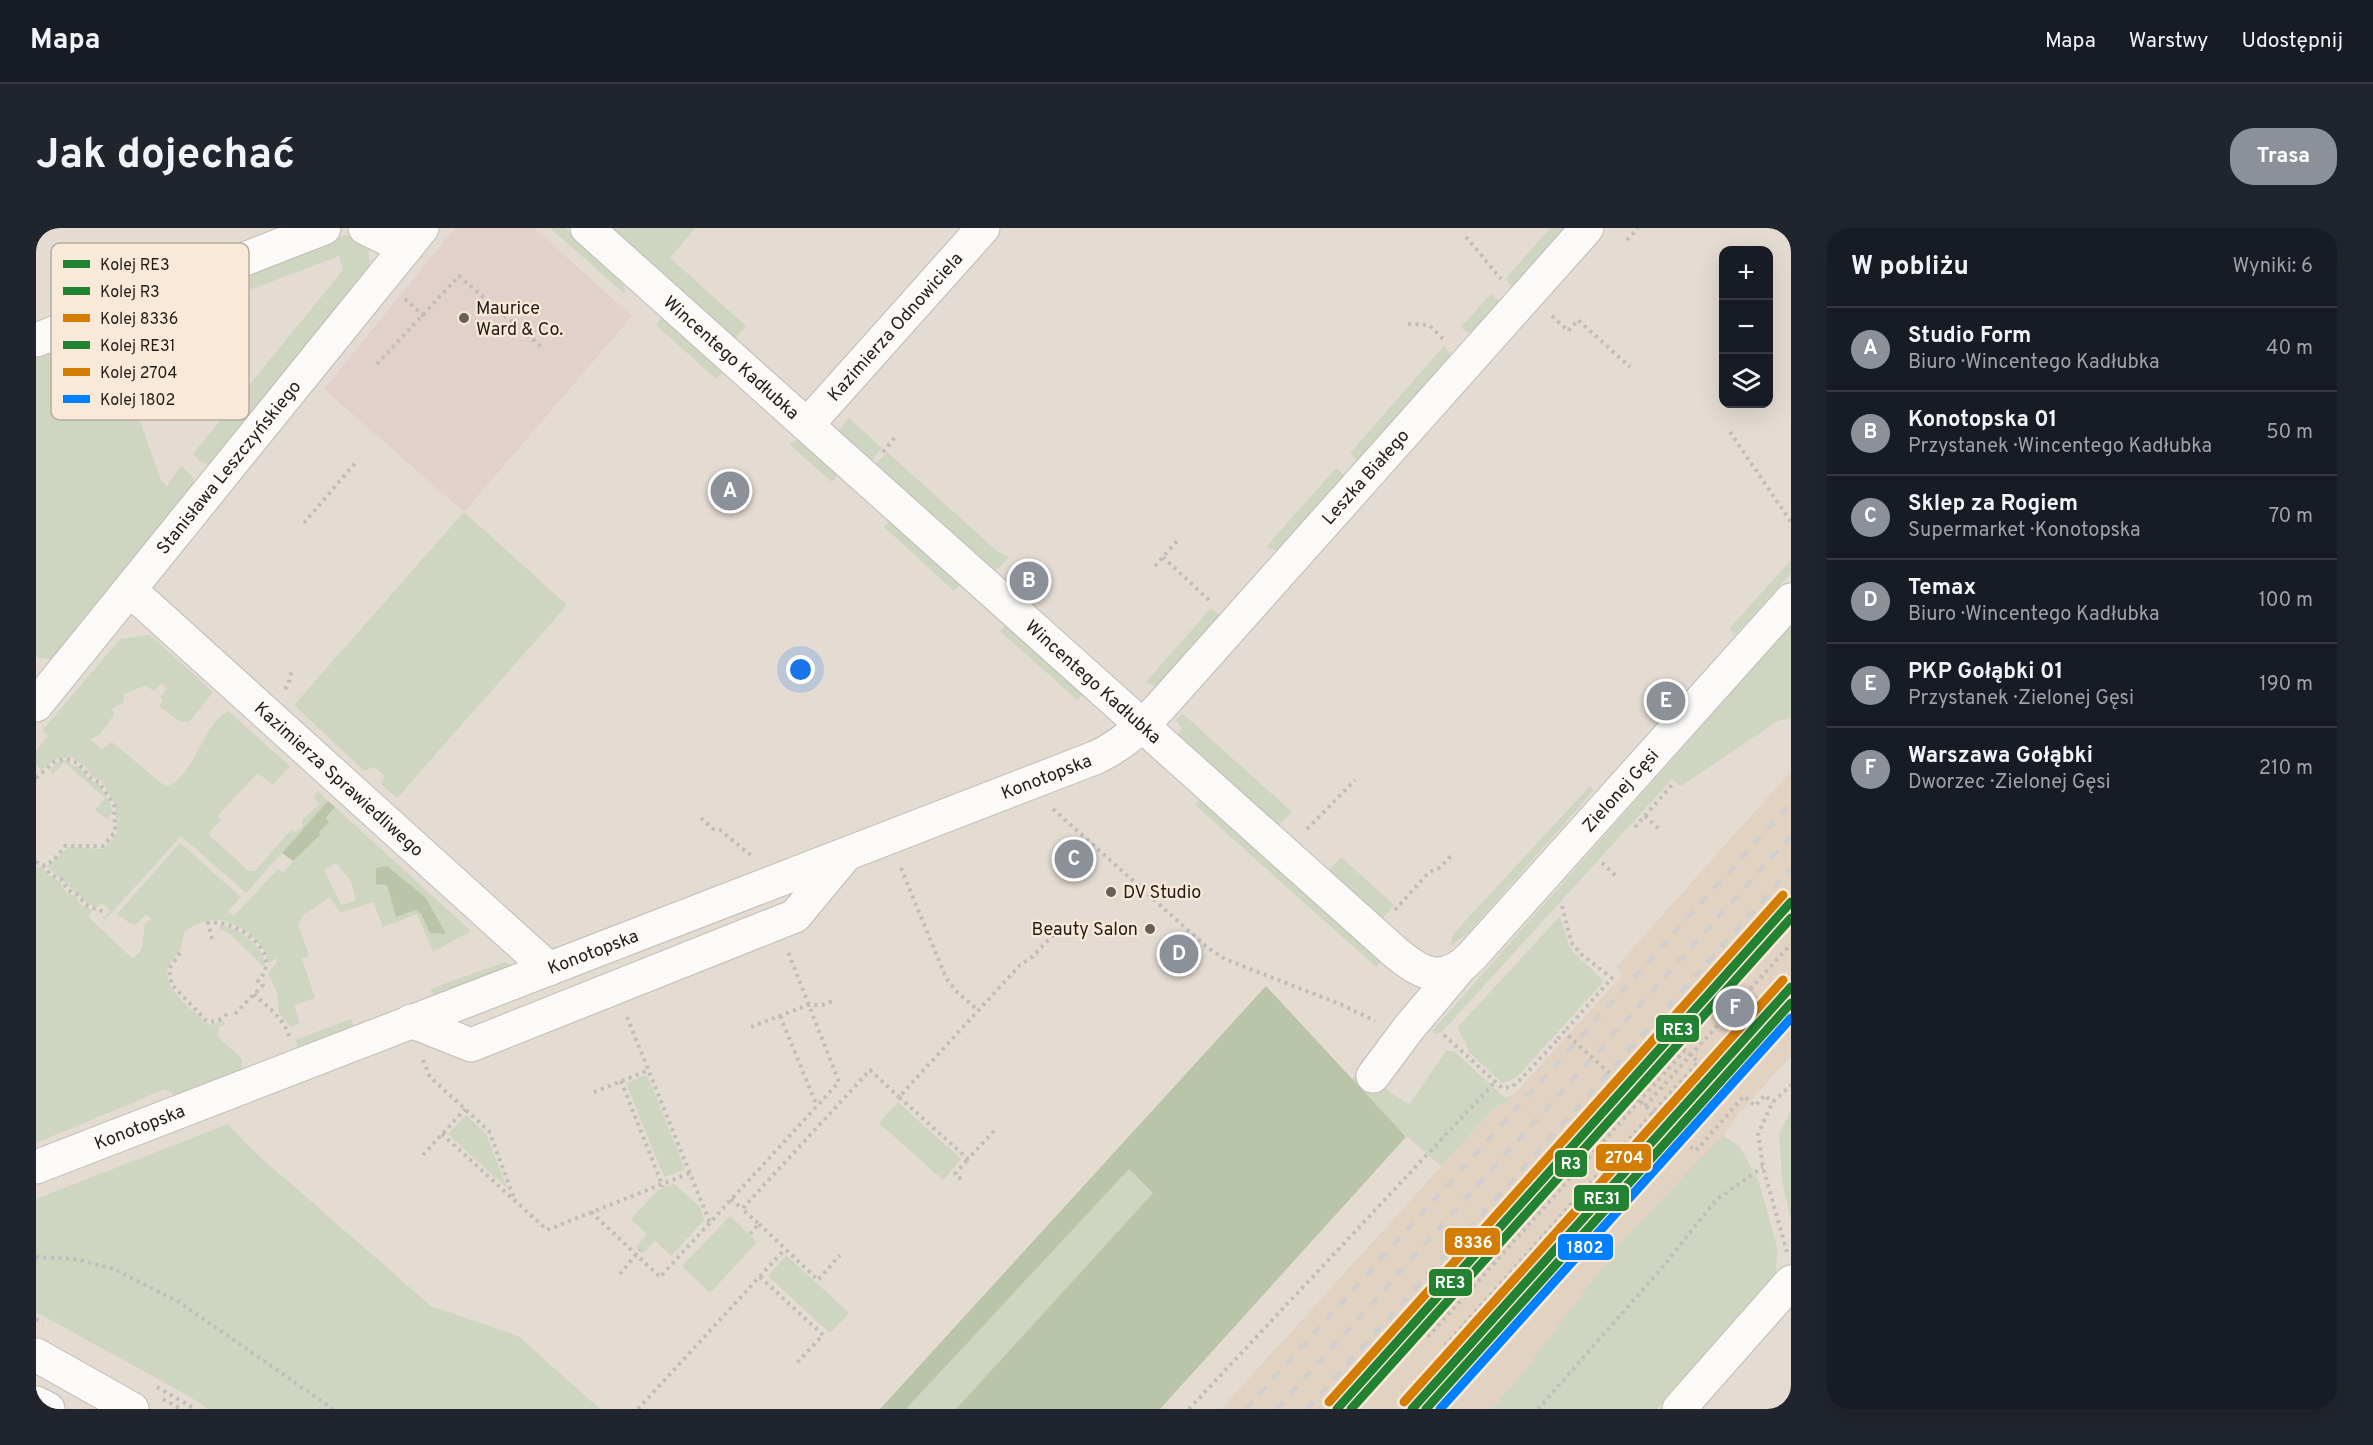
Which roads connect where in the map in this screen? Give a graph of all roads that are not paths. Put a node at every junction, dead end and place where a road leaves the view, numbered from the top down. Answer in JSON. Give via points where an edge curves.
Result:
{"nodes":[{"id":1,"x":324,"y":228,"type":"edge"},
{"id":2,"x":365,"y":228,"type":"edge"},
{"id":3,"x":587,"y":228,"type":"edge"},
{"id":4,"x":983,"y":228,"type":"edge"},
{"id":5,"x":1587,"y":228,"type":"edge"},
{"id":6,"x":414,"y":238,"type":"edge"},
{"id":7,"x":249,"y":257,"type":"edge"},
{"id":8,"x":51,"y":334,"type":"edge"},
{"id":9,"x":36,"y":340,"type":"edge"},
{"id":10,"x":807,"y":425,"type":"junction"},
{"id":11,"x":130,"y":590,"type":"junction"},
{"id":12,"x":1791,"y":600,"type":"edge"},
{"id":13,"x":36,"y":705,"type":"edge"},
{"id":14,"x":1143,"y":726,"type":"junction"},
{"id":15,"x":847,"y":854,"type":"junction"},
{"id":16,"x":557,"y":966,"type":"junction"},
{"id":17,"x":1453,"y":970,"type":"junction"},
{"id":18,"x":592,"y":997,"type":"junction"},
{"id":19,"x":415,"y":1036,"type":"junction"},
{"id":20,"x":1373,"y":1076,"type":"dead end"},
{"id":21,"x":36,"y":1167,"type":"edge"},
{"id":22,"x":1790,"y":1269,"type":"edge"},
{"id":23,"x":36,"y":1355,"type":"edge"},
{"id":24,"x":36,"y":1403,"type":"edge"},
{"id":25,"x":48,"y":1409,"type":"edge"},
{"id":26,"x":132,"y":1409,"type":"edge"},
{"id":27,"x":1679,"y":1409,"type":"edge"}],
"edges":[{"from":1,"to":7,"type":"street"},
{"from":2,"to":6,"type":"street"},
{"from":3,"to":10,"type":"street","name":"Wincentego Kadłubka"},
{"from":4,"to":10,"type":"street","name":"Kazimierza Odnowiciela"},
{"from":5,"to":14,"type":"street","name":"Leszka Białego"},
{"from":6,"to":11,"type":"street","name":"Stanisława Leszczyńskiego"},
{"from":8,"to":9,"type":"street"},
{"from":10,"to":14,"type":"street","name":"Wincentego Kadłubka"},
{"from":11,"to":13,"type":"street","name":"Stanisława Leszczyńskiego"},
{"from":11,"to":16,"type":"street","name":"Kazimierza Sprawiedliwego"},
{"from":12,"to":17,"type":"street","name":"Zielonej Gęsi"},
{"from":14,"to":15,"type":"street","name":"Konotopska","via":[[1121,745],[1097,757]]},
{"from":14,"to":17,"type":"street","name":"Wincentego Kadłubka","via":[[1401,957],[1431,974]]},
{"from":15,"to":16,"type":"street","name":"Konotopska"},
{"from":15,"to":18,"type":"street","via":[[795,916],[680,973]]},
{"from":16,"to":18,"type":"street"},
{"from":16,"to":19,"type":"street","name":"Konotopska"},
{"from":17,"to":20,"type":"street","name":"Zielonej Gęsi"},
{"from":18,"to":19,"type":"street","via":[[522,1036],[471,1045]]},
{"from":19,"to":21,"type":"street","name":"Konotopska"},
{"from":22,"to":27,"type":"street"},
{"from":23,"to":26,"type":"street"},
{"from":24,"to":25,"type":"street"}]}
